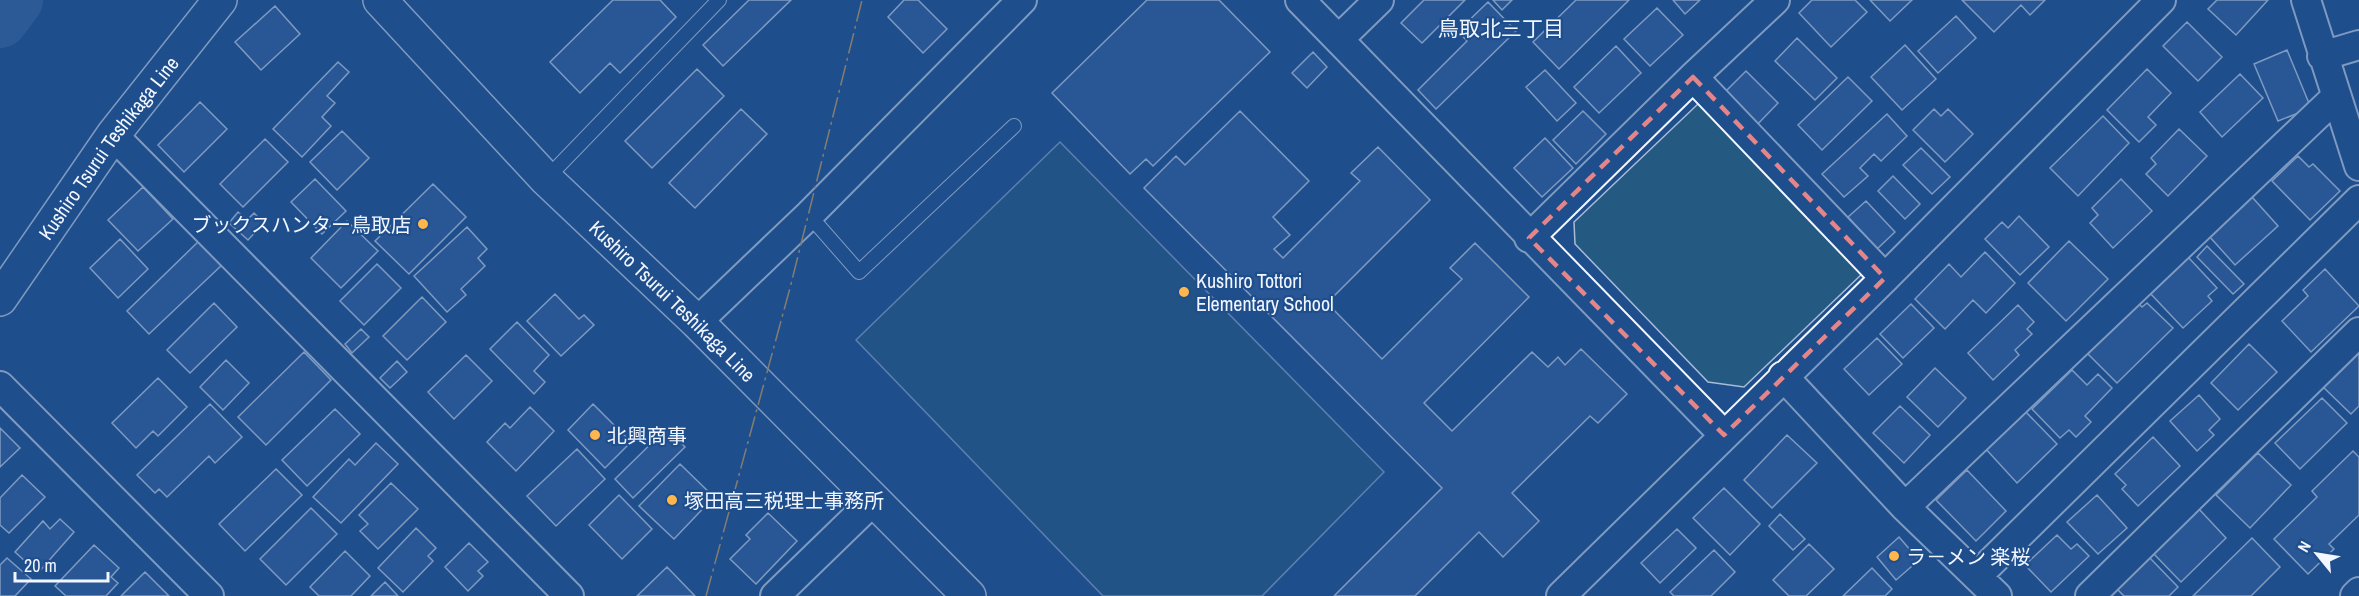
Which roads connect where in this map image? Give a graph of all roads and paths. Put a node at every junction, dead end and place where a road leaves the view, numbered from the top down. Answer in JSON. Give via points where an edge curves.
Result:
{"nodes":[{"id":1,"x":220,"y":0,"type":"edge"},
{"id":2,"x":380,"y":0,"type":"edge"},
{"id":3,"x":719,"y":0,"type":"edge"},
{"id":4,"x":1022,"y":0,"type":"edge"},
{"id":5,"x":1300,"y":0,"type":"edge"},
{"id":6,"x":1379,"y":0,"type":"edge"},
{"id":7,"x":1775,"y":0,"type":"edge"},
{"id":8,"x":2161,"y":0,"type":"edge"},
{"id":9,"x":2306,"y":0,"type":"edge"},
{"id":10,"x":1339,"y":39,"type":"junction"},
{"id":11,"x":2359,"y":45,"type":"edge"},
{"id":12,"x":2322,"y":56,"type":"junction"},
{"id":13,"x":1693,"y":77,"type":"junction"},
{"id":14,"x":2336,"y":97,"type":"junction"},
{"id":15,"x":1014,"y":126,"type":"dead end"},
{"id":16,"x":113,"y":135,"type":"junction"},
{"id":17,"x":2359,"y":166,"type":"edge"},
{"id":18,"x":546,"y":179,"type":"junction"},
{"id":19,"x":2359,"y":200,"type":"edge"},
{"id":20,"x":809,"y":215,"type":"junction"},
{"id":21,"x":1529,"y":238,"type":"junction"},
{"id":22,"x":1885,"y":278,"type":"junction"},
{"id":23,"x":0,"y":299,"type":"edge"},
{"id":24,"x":697,"y":322,"type":"junction"},
{"id":25,"x":2359,"y":332,"type":"edge"},
{"id":26,"x":1783,"y":376,"type":"junction"},
{"id":27,"x":0,"y":386,"type":"edge"},
{"id":28,"x":1724,"y":435,"type":"junction"},
{"id":29,"x":875,"y":499,"type":"junction"},
{"id":30,"x":1905,"y":507,"type":"junction"},
{"id":31,"x":1987,"y":586,"type":"edge"},
{"id":32,"x":2359,"y":592,"type":"edge"},
{"id":33,"x":209,"y":596,"type":"edge"},
{"id":34,"x":569,"y":596,"type":"edge"},
{"id":35,"x":774,"y":596,"type":"edge"},
{"id":36,"x":969,"y":596,"type":"edge"},
{"id":37,"x":1560,"y":596,"type":"edge"},
{"id":38,"x":2090,"y":596,"type":"edge"},
{"id":39,"x":2355,"y":596,"type":"edge"}],
"edges":[{"from":1,"to":16,"type":"main road","name":"Kushiro Tsurui Teshikaga Line"},
{"from":2,"to":18,"type":"main road","name":"Kushiro Tsurui Teshikaga Line"},
{"from":3,"to":18,"type":"lane"},
{"from":4,"to":20,"type":"street"},
{"from":5,"to":10,"type":"street"},
{"from":6,"to":10,"type":"street"},
{"from":7,"to":13,"type":"street"},
{"from":8,"to":22,"type":"street"},
{"from":9,"to":12,"type":"street"},
{"from":10,"to":21,"type":"street"},
{"from":11,"to":12,"type":"street"},
{"from":12,"to":14,"type":"street"},
{"from":13,"to":21,"type":"street"},
{"from":13,"to":22,"type":"street"},
{"from":14,"to":17,"type":"street"},
{"from":14,"to":30,"type":"street"},
{"from":15,"to":20,"type":"lane","via":[[860,272]]},
{"from":16,"to":23,"type":"main road","name":"Kushiro Tsurui Teshikaga Line"},
{"from":16,"to":34,"type":"street"},
{"from":18,"to":24,"type":"main road","name":"Kushiro Tsurui Teshikaga Line"},
{"from":19,"to":31,"type":"street"},
{"from":20,"to":24,"type":"street"},
{"from":21,"to":28,"type":"street"},
{"from":22,"to":26,"type":"street"},
{"from":24,"to":29,"type":"main road","name":"Kushiro Tsurui Teshikaga Line"},
{"from":25,"to":38,"type":"street"},
{"from":26,"to":28,"type":"street"},
{"from":26,"to":30,"type":"street"},
{"from":27,"to":33,"type":"street"},
{"from":28,"to":37,"type":"street"},
{"from":29,"to":35,"type":"street"},
{"from":29,"to":36,"type":"main road","name":"Kushiro Tsurui Teshikaga Line"},
{"from":30,"to":31,"type":"street"},
{"from":32,"to":39,"type":"street"}]}
